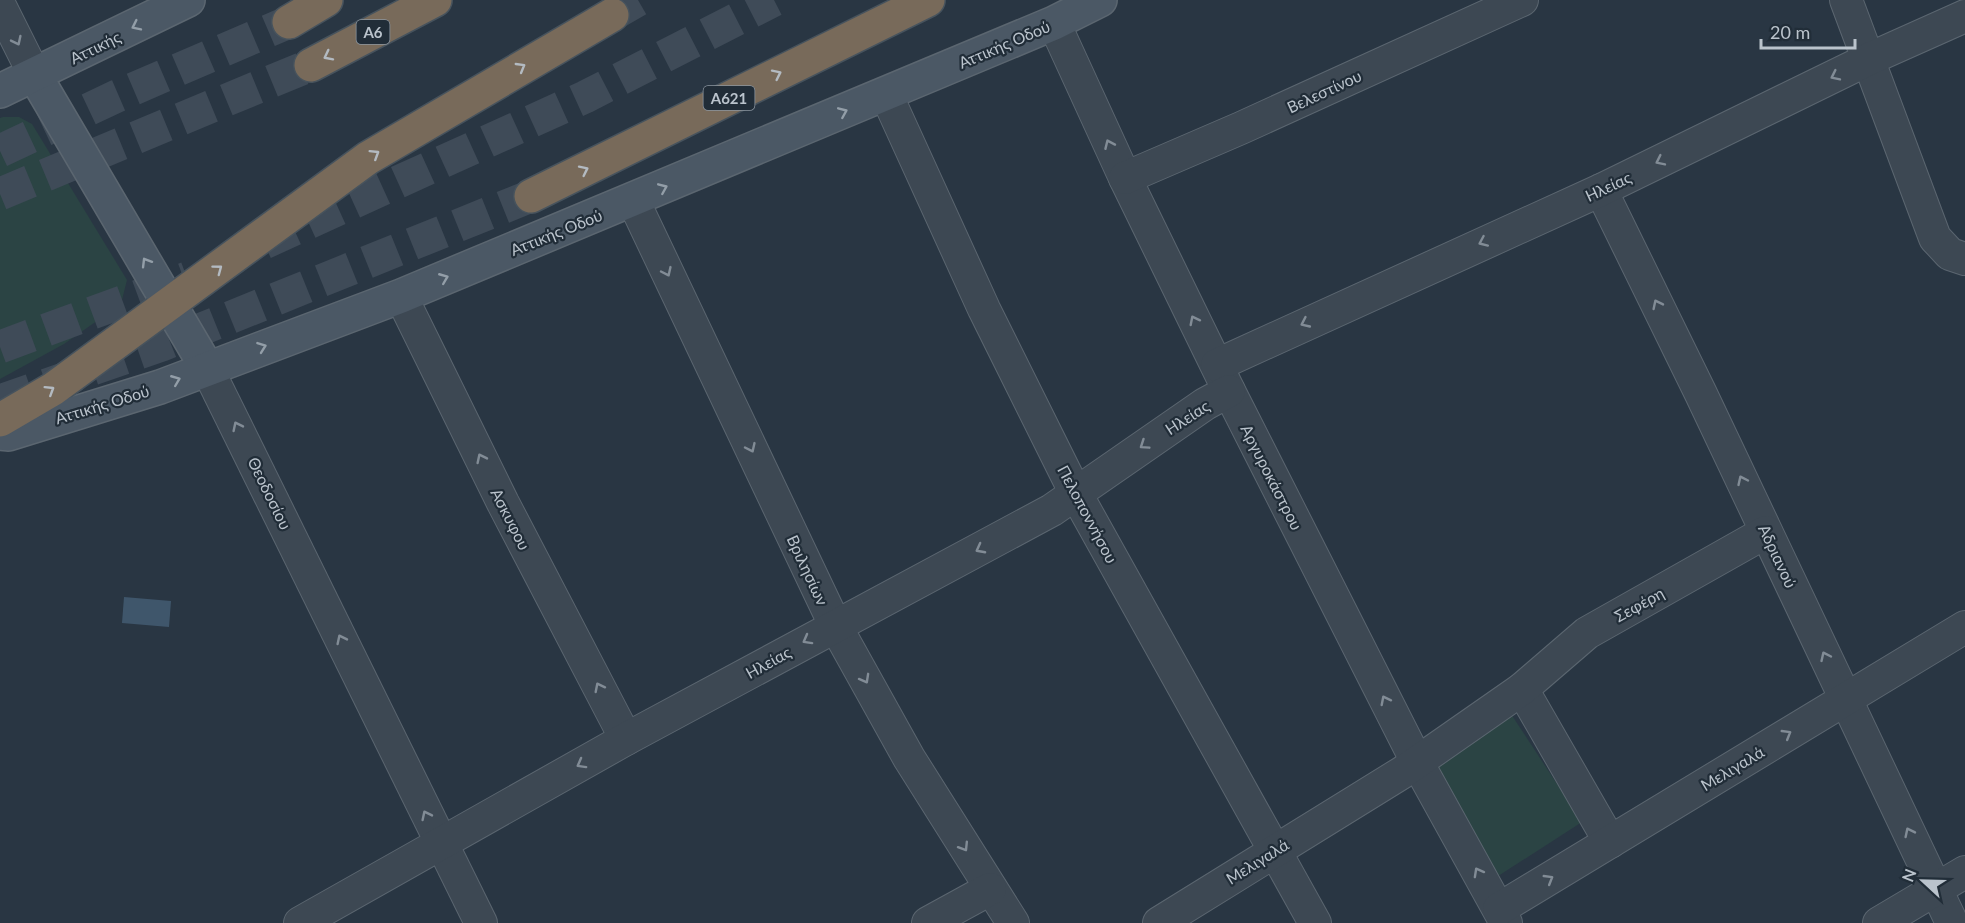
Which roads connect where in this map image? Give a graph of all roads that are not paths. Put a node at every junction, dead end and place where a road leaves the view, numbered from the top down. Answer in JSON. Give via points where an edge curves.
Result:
{"nodes":[{"id":1,"x":188,"y":0,"type":"edge"},
{"id":2,"x":326,"y":0,"type":"edge"},
{"id":3,"x":435,"y":0,"type":"edge"},
{"id":4,"x":928,"y":0,"type":"edge"},
{"id":5,"x":1100,"y":0,"type":"edge"},
{"id":6,"x":1522,"y":0,"type":"edge"},
{"id":7,"x":1846,"y":0,"type":"edge"},
{"id":8,"x":0,"y":6,"type":"edge"},
{"id":9,"x":612,"y":15,"type":"tunnel mouth"},
{"id":10,"x":1965,"y":16,"type":"edge"},
{"id":11,"x":289,"y":22,"type":"tunnel mouth"},
{"id":12,"x":1054,"y":23,"type":"junction"},
{"id":13,"x":1869,"y":59,"type":"junction"},
{"id":14,"x":311,"y":65,"type":"tunnel mouth"},
{"id":15,"x":35,"y":76,"type":"junction"},
{"id":16,"x":0,"y":92,"type":"edge"},
{"id":17,"x":885,"y":94,"type":"junction"},
{"id":18,"x":1125,"y":178,"type":"junction"},
{"id":19,"x":1601,"y":190,"type":"junction"},
{"id":20,"x":531,"y":196,"type":"tunnel mouth"},
{"id":21,"x":633,"y":200,"type":"junction"},
{"id":22,"x":1957,"y":256,"type":"edge"},
{"id":23,"x":401,"y":296,"type":"junction"},
{"id":24,"x":171,"y":304,"type":"junction"},
{"id":25,"x":207,"y":368,"type":"junction"},
{"id":26,"x":1223,"y":378,"type":"junction"},
{"id":27,"x":0,"y":420,"type":"edge"},
{"id":28,"x":0,"y":433,"type":"edge"},
{"id":29,"x":1075,"y":492,"type":"junction"},
{"id":30,"x":1766,"y":532,"type":"junction"},
{"id":31,"x":835,"y":625,"type":"junction"},
{"id":32,"x":1965,"y":627,"type":"edge"},
{"id":33,"x":1522,"y":689,"type":"junction"},
{"id":34,"x":1845,"y":699,"type":"junction"},
{"id":35,"x":626,"y":739,"type":"junction"},
{"id":36,"x":1417,"y":762,"type":"junction"},
{"id":37,"x":1610,"y":842,"type":"junction"},
{"id":38,"x":441,"y":844,"type":"junction"},
{"id":39,"x":1272,"y":851,"type":"junction"},
{"id":40,"x":1965,"y":872,"type":"edge"},
{"id":41,"x":990,"y":889,"type":"junction"},
{"id":42,"x":1936,"y":889,"type":"junction"},
{"id":43,"x":1502,"y":916,"type":"edge"},
{"id":44,"x":300,"y":923,"type":"edge"},
{"id":45,"x":482,"y":923,"type":"edge"},
{"id":46,"x":928,"y":923,"type":"edge"},
{"id":47,"x":1013,"y":923,"type":"edge"},
{"id":48,"x":1160,"y":923,"type":"edge"},
{"id":49,"x":1315,"y":923,"type":"edge"},
{"id":50,"x":1879,"y":923,"type":"edge"},
{"id":51,"x":1952,"y":923,"type":"edge"}],
"edges":[{"from":1,"to":15,"type":"street","name":"Αττικής","one_way":true},
{"from":2,"to":11,"type":"highway"},
{"from":3,"to":14,"type":"highway","number":"Α6","one_way":true},
{"from":20,"to":4,"type":"highway","number":"Α621","one_way":true},
{"from":5,"to":12,"type":"street","name":"Αττικής Οδού"},
{"from":6,"to":18,"type":"street","name":"Βελεστίνου"},
{"from":7,"to":13,"type":"street"},
{"from":8,"to":15,"type":"street","one_way":true},
{"from":24,"to":9,"type":"highway","one_way":true,"via":[[368,158]]},
{"from":10,"to":13,"type":"street","name":"Ηλείας"},
{"from":12,"to":17,"type":"street","name":"Αττικής Οδού"},
{"from":18,"to":12,"type":"street","name":"Αργυροκάστρου","one_way":true},
{"from":13,"to":19,"type":"street","name":"Ηλείας","one_way":true},
{"from":13,"to":22,"type":"street","via":[[1935,238]]},
{"from":15,"to":16,"type":"street","name":"Αττικής"},
{"from":24,"to":15,"type":"street","name":"Θεοδοσίου","one_way":true},
{"from":21,"to":17,"type":"street","name":"Αττικής Οδού","one_way":true},
{"from":17,"to":29,"type":"street","name":"Πελοποννήσου","via":[[984,309]]},
{"from":26,"to":18,"type":"street","name":"Αργυροκάστρου","one_way":true},
{"from":19,"to":26,"type":"street","name":"Ηλείας","one_way":true},
{"from":30,"to":19,"type":"street","name":"Αδριανού","one_way":true},
{"from":23,"to":21,"type":"street","name":"Αττικής Οδού","one_way":true},
{"from":21,"to":31,"type":"street","name":"Βριλησίων","one_way":true},
{"from":25,"to":23,"type":"street","name":"Αττικής Οδού","one_way":true},
{"from":35,"to":23,"type":"street","name":"Ασκυφου","one_way":true},
{"from":24,"to":25,"type":"street","name":"Θεοδοσίου"},
{"from":27,"to":24,"type":"highway","one_way":true,"via":[[53,389]]},
{"from":28,"to":25,"type":"street","name":"Αττικής Οδού","one_way":true,"via":[[8,434],[160,387]]},
{"from":38,"to":25,"type":"street","name":"Θεοδοσίου","one_way":true},
{"from":26,"to":29,"type":"street","name":"Ηλείας","one_way":true,"via":[[1205,404]]},
{"from":36,"to":26,"type":"street","name":"Αργυροκάστρου","one_way":true},
{"from":29,"to":31,"type":"street","name":"Ηλείας","one_way":true,"via":[[1052,510]]},
{"from":29,"to":39,"type":"street","name":"Πελοποννήσου"},
{"from":30,"to":33,"type":"street","name":"Σεφέρη","via":[[1587,633]]},
{"from":34,"to":30,"type":"street","name":"Αδριανού","one_way":true},
{"from":31,"to":35,"type":"street","name":"Ηλείας","one_way":true},
{"from":31,"to":41,"type":"street","name":"Βριλησίων","one_way":true,"via":[[909,758]]},
{"from":32,"to":34,"type":"street","name":"Μελιγαλά"},
{"from":33,"to":36,"type":"street","name":"Σεφέρη"},
{"from":33,"to":37,"type":"street"},
{"from":37,"to":34,"type":"street","name":"Μελιγαλά","one_way":true},
{"from":42,"to":34,"type":"street","name":"Αδριανού","one_way":true},
{"from":35,"to":38,"type":"street","name":"Ηλείας","one_way":true},
{"from":36,"to":39,"type":"street","name":"Μελιγαλά"},
{"from":43,"to":36,"type":"street","name":"Αργυροκάστρου","one_way":true},
{"from":43,"to":37,"type":"street","name":"Μελιγαλά","one_way":true},
{"from":38,"to":44,"type":"street","name":"Ηλείας"},
{"from":38,"to":45,"type":"street","name":"Θεοδοσίου"},
{"from":39,"to":48,"type":"street","name":"Μελιγαλά"},
{"from":39,"to":49,"type":"street","name":"Πελοποννήσου"},
{"from":40,"to":42,"type":"street"},
{"from":41,"to":46,"type":"street"},
{"from":41,"to":47,"type":"street","name":"Βριλησίων"},
{"from":42,"to":50,"type":"street"},
{"from":42,"to":51,"type":"street","name":"Αδριανού"}]}
